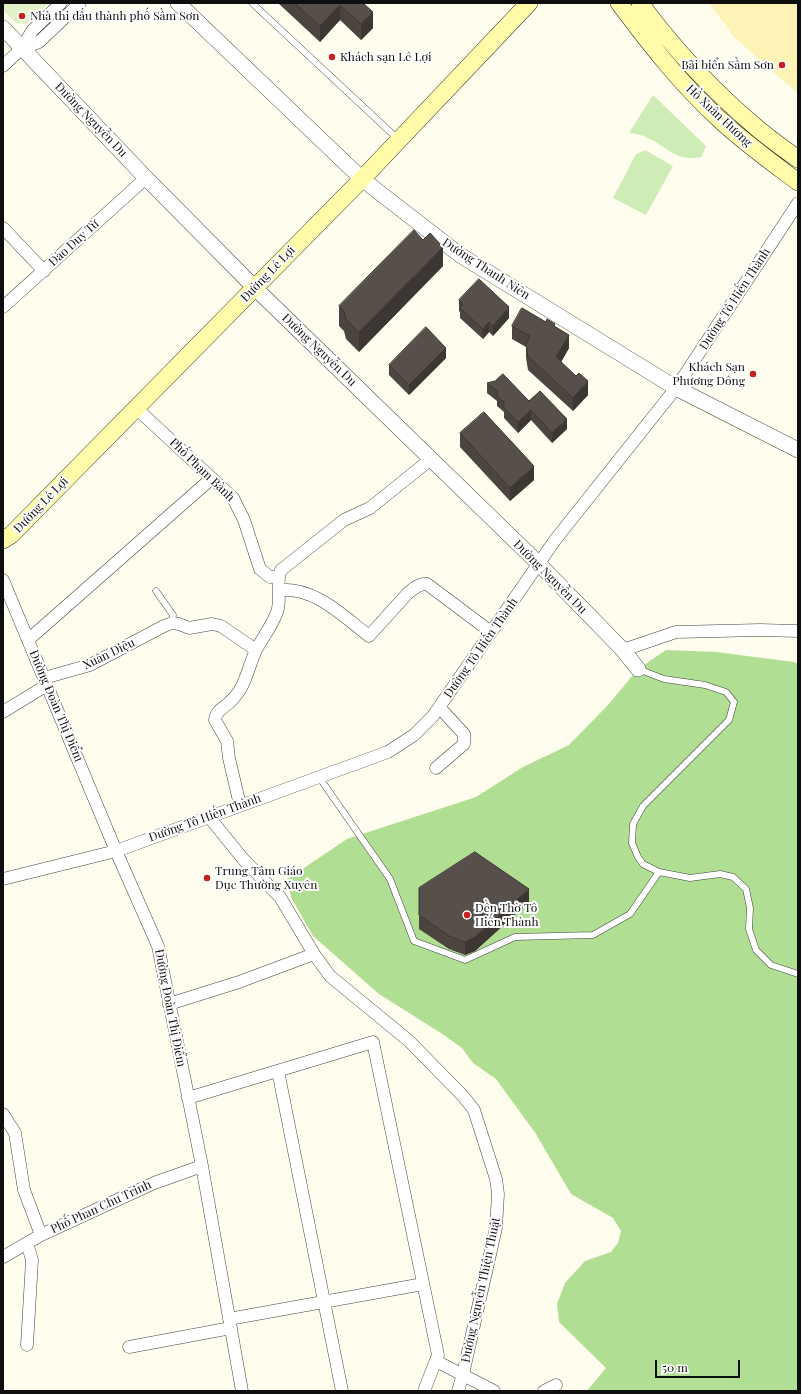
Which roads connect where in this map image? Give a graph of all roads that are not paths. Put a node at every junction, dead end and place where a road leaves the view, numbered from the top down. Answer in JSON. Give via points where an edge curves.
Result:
{"nodes":[{"id":1,"x":61,"y":3,"type":"edge"},
{"id":2,"x":80,"y":3,"type":"edge"},
{"id":3,"x":178,"y":3,"type":"edge"},
{"id":4,"x":252,"y":3,"type":"edge"},
{"id":5,"x":529,"y":3,"type":"edge"},
{"id":6,"x":619,"y":3,"type":"edge"},
{"id":7,"x":640,"y":3,"type":"edge"},
{"id":8,"x":3,"y":28,"type":"edge"},
{"id":9,"x":22,"y":48,"type":"junction"},
{"id":10,"x":3,"y":66,"type":"edge"},
{"id":11,"x":399,"y":140,"type":"junction"},
{"id":12,"x":798,"y":159,"type":"edge"},
{"id":13,"x":146,"y":178,"type":"junction"},
{"id":14,"x":362,"y":179,"type":"junction"},
{"id":15,"x":798,"y":182,"type":"edge"},
{"id":16,"x":798,"y":203,"type":"edge"},
{"id":17,"x":3,"y":228,"type":"edge"},
{"id":18,"x":44,"y":270,"type":"junction"},
{"id":19,"x":255,"y":288,"type":"junction"},
{"id":20,"x":3,"y":307,"type":"edge"},
{"id":21,"x":676,"y":388,"type":"junction"},
{"id":22,"x":136,"y":408,"type":"junction"},
{"id":23,"x":798,"y":450,"type":"edge"},
{"id":24,"x":431,"y":459,"type":"junction"},
{"id":25,"x":212,"y":478,"type":"junction"},
{"id":26,"x":3,"y":540,"type":"edge"},
{"id":27,"x":538,"y":564,"type":"junction"},
{"id":28,"x":278,"y":577,"type":"junction"},
{"id":29,"x":3,"y":580,"type":"edge"},
{"id":30,"x":279,"y":590,"type":"junction"},
{"id":31,"x":156,"y":591,"type":"dead end"},
{"id":32,"x":172,"y":623,"type":"junction"},
{"id":33,"x":798,"y":631,"type":"edge"},
{"id":34,"x":491,"y":632,"type":"junction"},
{"id":35,"x":28,"y":640,"type":"junction"},
{"id":36,"x":256,"y":650,"type":"junction"},
{"id":37,"x":623,"y":650,"type":"junction"},
{"id":38,"x":638,"y":669,"type":"joint"},
{"id":39,"x":46,"y":682,"type":"junction"},
{"id":40,"x":439,"y":707,"type":"junction"},
{"id":41,"x":3,"y":712,"type":"edge"},
{"id":42,"x":436,"y":768,"type":"dead end"},
{"id":43,"x":319,"y":777,"type":"junction"},
{"id":44,"x":240,"y":805,"type":"junction"},
{"id":45,"x":209,"y":817,"type":"junction"},
{"id":46,"x":116,"y":851,"type":"junction"},
{"id":47,"x":659,"y":872,"type":"junction"},
{"id":48,"x":3,"y":879,"type":"edge"},
{"id":49,"x":314,"y":954,"type":"junction"},
{"id":50,"x":798,"y":974,"type":"edge"},
{"id":51,"x":170,"y":1004,"type":"junction"},
{"id":52,"x":278,"y":1071,"type":"junction"},
{"id":53,"x":188,"y":1098,"type":"junction"},
{"id":54,"x":3,"y":1114,"type":"edge"},
{"id":55,"x":202,"y":1166,"type":"junction"},
{"id":56,"x":41,"y":1235,"type":"junction"},
{"id":57,"x":27,"y":1243,"type":"junction"},
{"id":58,"x":3,"y":1257,"type":"edge"},
{"id":59,"x":423,"y":1284,"type":"junction"},
{"id":60,"x":324,"y":1302,"type":"junction"},
{"id":61,"x":230,"y":1323,"type":"junction"},
{"id":62,"x":28,"y":1345,"type":"dead end"},
{"id":63,"x":129,"y":1347,"type":"dead end"},
{"id":64,"x":436,"y":1361,"type":"junction"},
{"id":65,"x":464,"y":1374,"type":"junction"},
{"id":66,"x":556,"y":1385,"type":"dead end"},
{"id":67,"x":242,"y":1391,"type":"edge"},
{"id":68,"x":342,"y":1391,"type":"edge"},
{"id":69,"x":424,"y":1391,"type":"edge"},
{"id":70,"x":458,"y":1391,"type":"edge"},
{"id":71,"x":494,"y":1391,"type":"edge"},
{"id":72,"x":544,"y":1391,"type":"edge"}],
"edges":[{"from":1,"to":9,"type":"street","via":[[32,31]]},
{"from":2,"to":9,"type":"street","via":[[39,42]]},
{"from":3,"to":14,"type":"street","name":"Đường Thanh Niên"},
{"from":4,"to":11,"type":"lane"},
{"from":5,"to":11,"type":"main road","name":"Đường Lê Lợi"},
{"from":6,"to":15,"type":"main road","name":"Hồ Xuân Hương","via":[[678,77],[716,116]]},
{"from":7,"to":12,"type":"main road","name":"Hồ Xuân Hương","via":[[690,64],[728,102]]},
{"from":8,"to":9,"type":"street","name":"Đường Nguyễn Du"},
{"from":9,"to":10,"type":"street"},
{"from":9,"to":13,"type":"street","name":"Đường Nguyễn Du"},
{"from":11,"to":14,"type":"main road","name":"Đường Lê Lợi"},
{"from":13,"to":18,"type":"street","name":"Đào Duy Từ"},
{"from":13,"to":19,"type":"street","name":"Đường Nguyễn Du"},
{"from":14,"to":19,"type":"main road","name":"Đường Lê Lợi"},
{"from":14,"to":21,"type":"street","name":"Đường Thanh Niên","via":[[460,255]]},
{"from":16,"to":21,"type":"street","name":"Đường Tô Hiến Thành"},
{"from":17,"to":18,"type":"street"},
{"from":18,"to":20,"type":"street","name":"Đào Duy Từ"},
{"from":19,"to":22,"type":"main road","name":"Đường Lê Lợi"},
{"from":19,"to":24,"type":"street","name":"Đường Nguyễn Du"},
{"from":21,"to":23,"type":"street","name":"Đường Thanh Niên"},
{"from":21,"to":27,"type":"street","name":"Đường Tô Hiến Thành"},
{"from":22,"to":25,"type":"street","name":"Phố Phạm Bành"},
{"from":22,"to":26,"type":"main road","name":"Đường Lê Lợi","via":[[11,535]]},
{"from":24,"to":27,"type":"street","name":"Đường Nguyễn Du"},
{"from":24,"to":28,"type":"street","via":[[370,508],[344,520],[282,570]]},
{"from":25,"to":28,"type":"street","name":"Phố Phạm Bành","via":[[234,498],[260,569],[270,576]]},
{"from":25,"to":35,"type":"street"},
{"from":27,"to":34,"type":"street","name":"Đường Tô Hiến Thành"},
{"from":27,"to":37,"type":"street","name":"Đường Nguyễn Du"},
{"from":28,"to":30,"type":"street"},
{"from":29,"to":35,"type":"street","name":"Đường Đoàn Thị Điểm"},
{"from":30,"to":34,"type":"street","via":[[297,590],[321,600],[369,636],[408,593],[423,583]]},
{"from":30,"to":36,"type":"street","via":[[278,611]]},
{"from":31,"to":32,"type":"lane","via":[[173,615]]},
{"from":32,"to":36,"type":"street","via":[[188,628],[212,624],[221,626]]},
{"from":32,"to":39,"type":"street","name":"Xuân Diệu","via":[[90,665]]},
{"from":33,"to":37,"type":"street","via":[[676,632]]},
{"from":34,"to":40,"type":"street","name":"Đường Tô Hiến Thành"},
{"from":35,"to":39,"type":"street","name":"Đường Đoàn Thị Điểm"},
{"from":36,"to":44,"type":"street","via":[[240,690],[215,716],[227,741]]},
{"from":37,"to":38,"type":"street","name":"Đường Nguyễn Du"},
{"from":38,"to":47,"type":"lane","via":[[664,680],[704,685],[726,692],[734,702],[729,720],[643,806],[633,824],[632,843],[638,857],[643,864]]},
{"from":39,"to":41,"type":"street","name":"Xuân Diệu"},
{"from":39,"to":46,"type":"street","name":"Đường Đoàn Thị Điểm"},
{"from":40,"to":42,"type":"street","via":[[464,734],[465,739],[464,744]]},
{"from":40,"to":43,"type":"street","name":"Đường Tô Hiến Thành","via":[[414,735],[388,752]]},
{"from":43,"to":44,"type":"street","name":"Đường Tô Hiến Thành"},
{"from":43,"to":47,"type":"lane","via":[[390,879],[414,942],[464,960],[515,937],[593,935],[630,914]]},
{"from":44,"to":45,"type":"street","name":"Đường Tô Hiến Thành"},
{"from":45,"to":46,"type":"street","name":"Đường Tô Hiến Thành"},
{"from":45,"to":49,"type":"street","name":"Đường Nguyễn Thiện Thuật","via":[[243,859],[280,897]]},
{"from":46,"to":48,"type":"street","name":"Đường Tô Hiến Thành"},
{"from":46,"to":51,"type":"street","name":"Đường Đoàn Thị Điểm","via":[[158,946]]},
{"from":47,"to":50,"type":"lane","via":[[690,878],[720,874],[733,877],[746,889],[750,908],[749,930],[756,950],[771,965]]},
{"from":49,"to":51,"type":"street"},
{"from":49,"to":65,"type":"street","name":"Đường Nguyễn Thiện Thuật","via":[[330,976],[409,1041],[474,1110],[496,1179],[498,1194],[496,1228]]},
{"from":51,"to":53,"type":"street","name":"Đường Đoàn Thị Điểm"},
{"from":52,"to":53,"type":"street"},
{"from":52,"to":59,"type":"street","via":[[373,1042]]},
{"from":52,"to":60,"type":"street"},
{"from":53,"to":55,"type":"street","name":"Đường Đoàn Thị Điểm"},
{"from":54,"to":56,"type":"street","via":[[15,1133],[24,1190]]},
{"from":55,"to":56,"type":"street","name":"Phố Phan Chu Trinh","via":[[154,1183]]},
{"from":55,"to":61,"type":"street","name":"Đường Đoàn Thị Điểm"},
{"from":56,"to":57,"type":"street","name":"Phố Phan Chu Trinh"},
{"from":57,"to":58,"type":"street","name":"Phố Phan Chu Trinh"},
{"from":57,"to":62,"type":"street","via":[[32,1260]]},
{"from":59,"to":60,"type":"street"},
{"from":59,"to":64,"type":"street","via":[[438,1355]]},
{"from":60,"to":61,"type":"street"},
{"from":60,"to":68,"type":"street"},
{"from":61,"to":63,"type":"street"},
{"from":61,"to":67,"type":"street","name":"Đường Đoàn Thị Điểm"},
{"from":64,"to":65,"type":"street"},
{"from":64,"to":69,"type":"street"},
{"from":65,"to":70,"type":"street","name":"Đường Nguyễn Thiện Thuật"},
{"from":65,"to":71,"type":"street"},
{"from":66,"to":72,"type":"street"}]}
